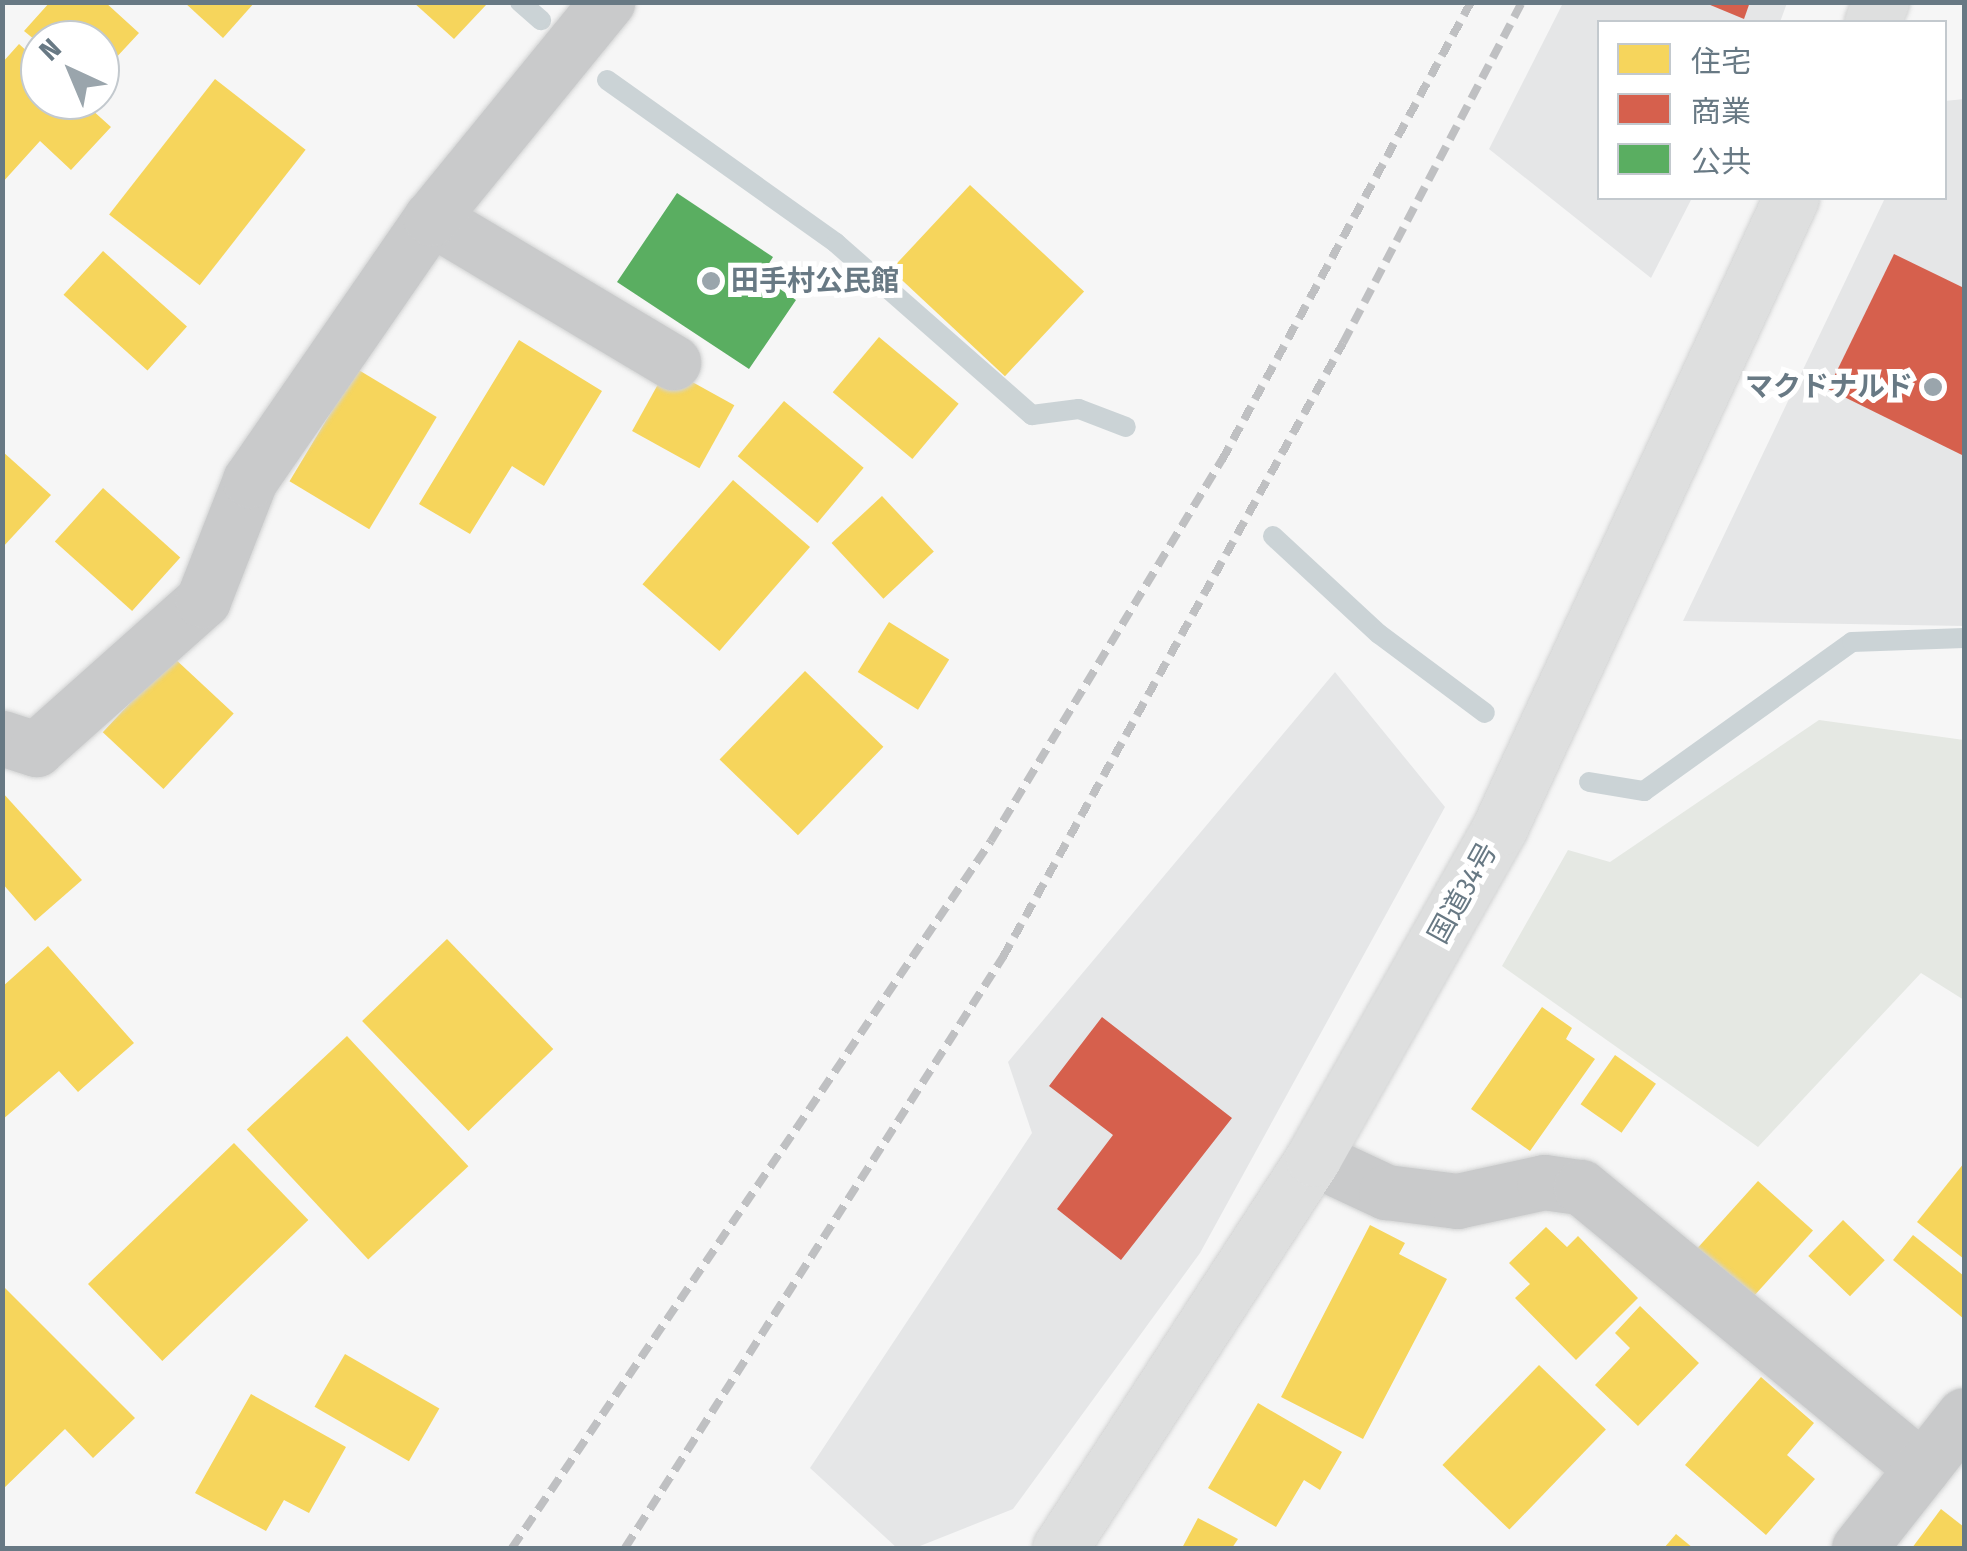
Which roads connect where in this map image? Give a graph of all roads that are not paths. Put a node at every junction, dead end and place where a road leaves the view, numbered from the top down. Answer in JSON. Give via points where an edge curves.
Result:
{"nodes":[{"id":1,"x":607,"y":2,"type":"edge"},
{"id":2,"x":1790,"y":200,"type":"edge"},
{"id":3,"x":432,"y":218,"type":"junction"},
{"id":4,"x":673,"y":362,"type":"dead end"},
{"id":5,"x":2,"y":738,"type":"edge"},
{"id":6,"x":1313,"y":1158,"type":"junction"},
{"id":7,"x":1964,"y":1415,"type":"edge"},
{"id":8,"x":1922,"y":1468,"type":"junction"},
{"id":9,"x":1060,"y":1548,"type":"edge"},
{"id":10,"x":1859,"y":1548,"type":"edge"}],
"edges":[{"from":1,"to":3,"type":"street"},
{"from":2,"to":6,"type":"highway","name":"国道34号","via":[[1500,827]]},
{"from":3,"to":4,"type":"street"},
{"from":3,"to":5,"type":"street","via":[[250,480],[203,600],[36,749]]},
{"from":6,"to":8,"type":"street","via":[[1386,1192],[1457,1201],[1544,1182],[1581,1187]]},
{"from":6,"to":9,"type":"highway","name":"国道34号"},
{"from":7,"to":8,"type":"street"},
{"from":8,"to":10,"type":"street"}]}
